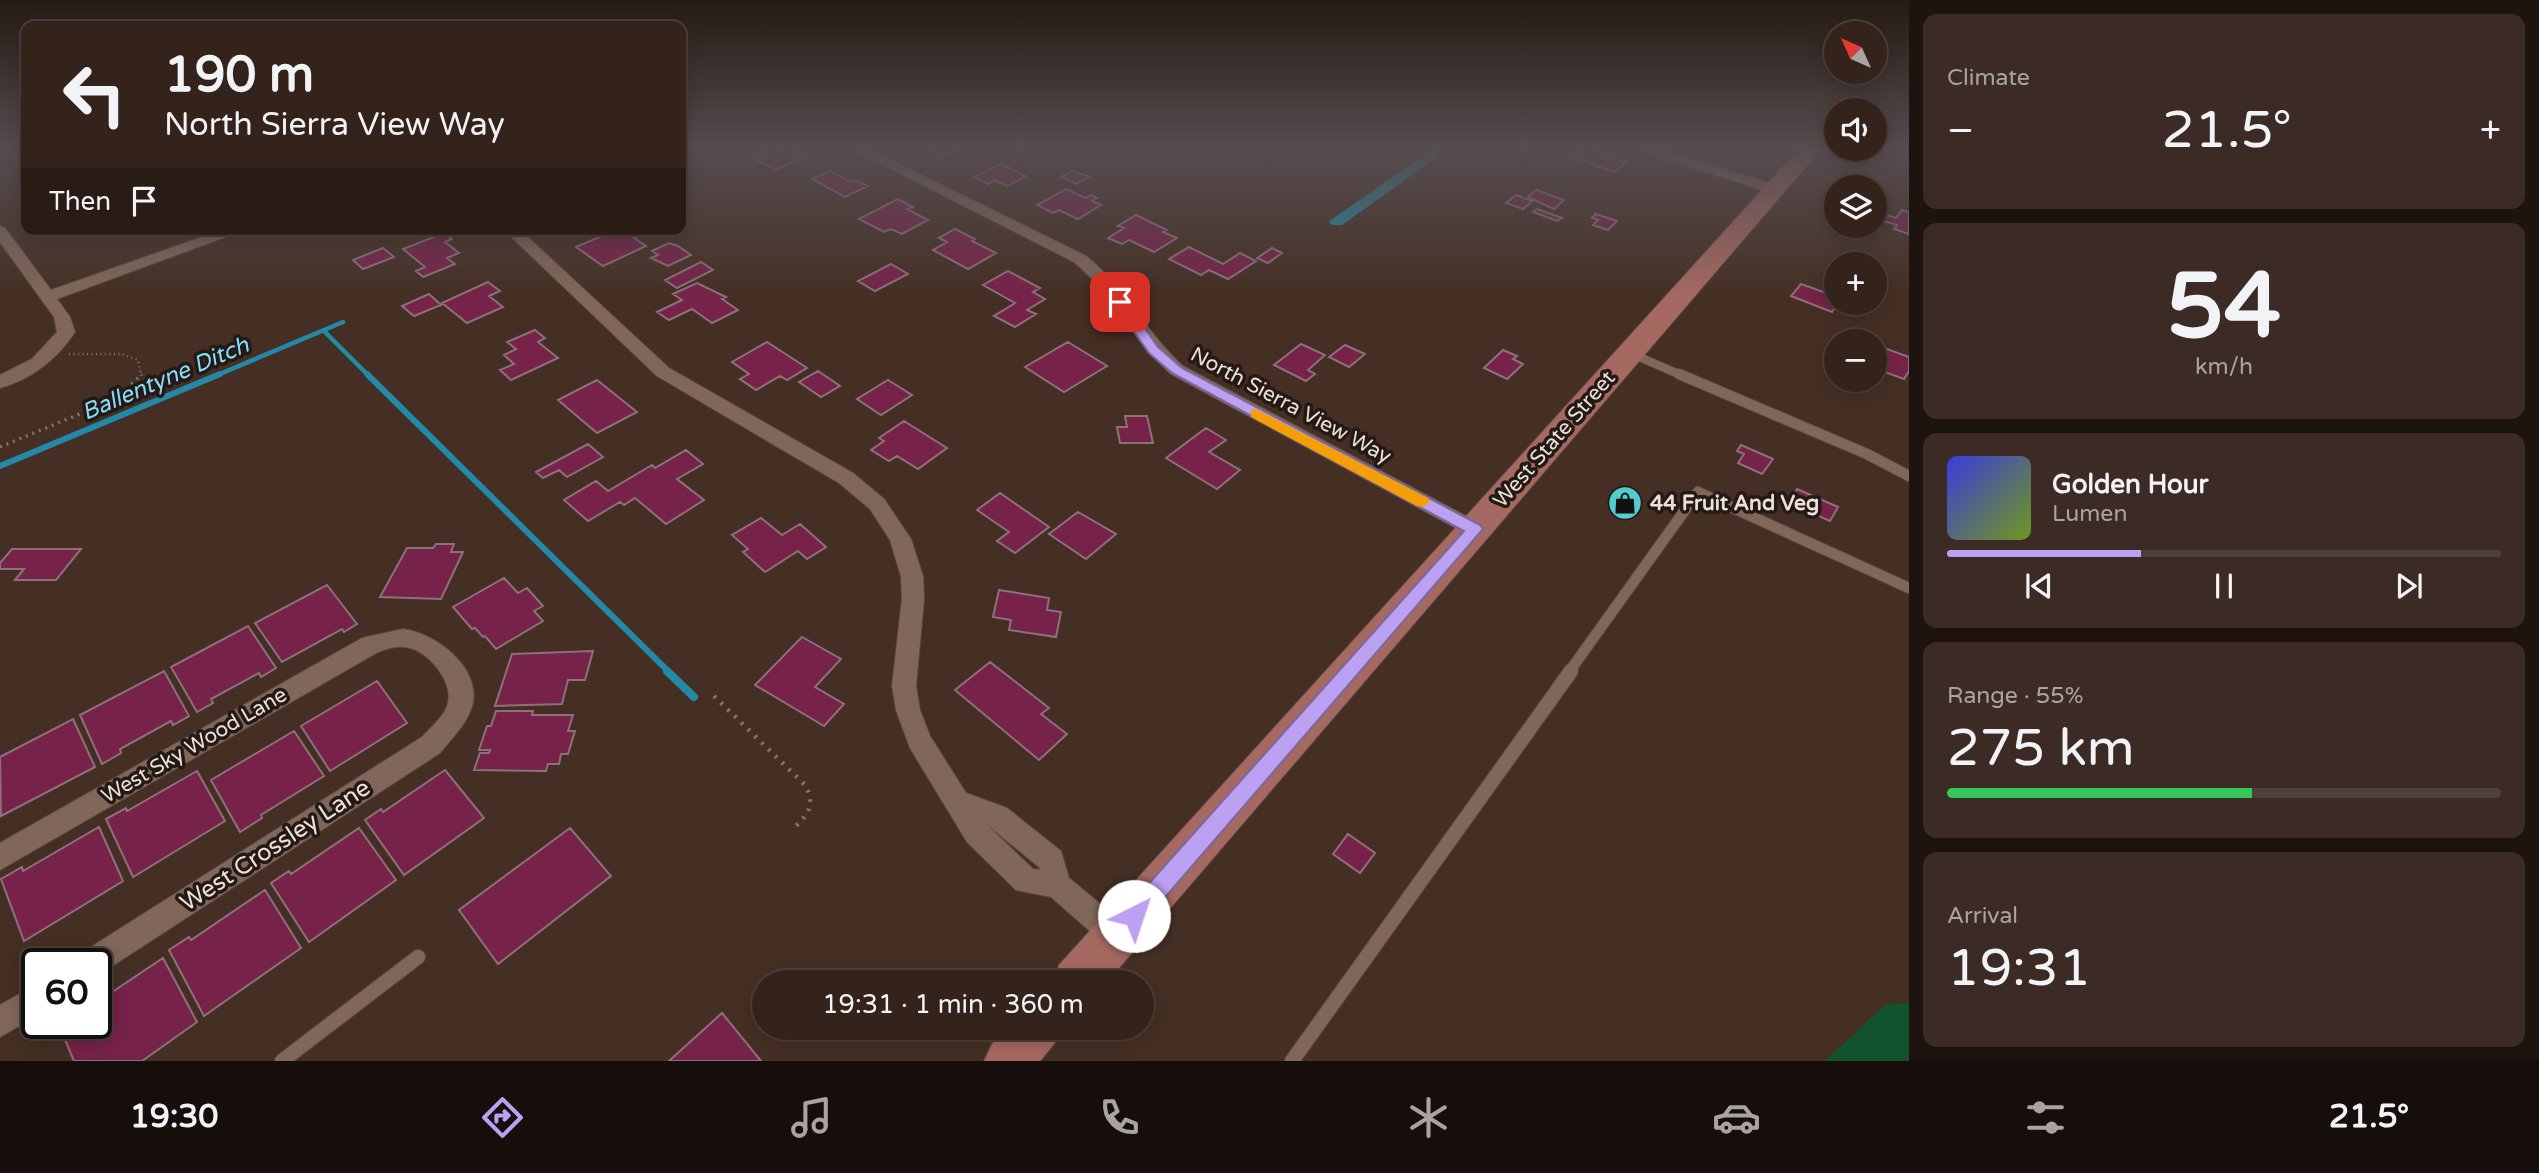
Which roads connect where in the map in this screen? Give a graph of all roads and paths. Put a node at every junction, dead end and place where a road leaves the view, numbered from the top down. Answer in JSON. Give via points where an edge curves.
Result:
{"nodes":[{"id":1,"x":958,"y":199,"type":"edge"},
{"id":2,"x":1766,"y":199,"type":"edge"},
{"id":3,"x":0,"y":231,"type":"edge"},
{"id":4,"x":223,"y":235,"type":"edge"},
{"id":5,"x":516,"y":235,"type":"edge"},
{"id":6,"x":47,"y":297,"type":"junction"},
{"id":7,"x":63,"y":350,"type":"junction"},
{"id":8,"x":1630,"y":353,"type":"junction"},
{"id":9,"x":0,"y":382,"type":"edge"},
{"id":10,"x":0,"y":446,"type":"edge"},
{"id":11,"x":1909,"y":476,"type":"edge"},
{"id":12,"x":1475,"y":529,"type":"junction"},
{"id":13,"x":1909,"y":588,"type":"edge"},
{"id":14,"x":390,"y":638,"type":"joint"},
{"id":15,"x":713,"y":696,"type":"dead end"},
{"id":16,"x":796,"y":827,"type":"dead end"},
{"id":17,"x":0,"y":856,"type":"edge"},
{"id":18,"x":1117,"y":936,"type":"junction"},
{"id":19,"x":112,"y":950,"type":"edge"},
{"id":20,"x":418,"y":957,"type":"dead end"},
{"id":21,"x":1087,"y":970,"type":"edge"},
{"id":22,"x":21,"y":1009,"type":"edge"},
{"id":23,"x":0,"y":1023,"type":"edge"},
{"id":24,"x":1026,"y":1040,"type":"edge"},
{"id":25,"x":282,"y":1061,"type":"edge"},
{"id":26,"x":1009,"y":1061,"type":"edge"},
{"id":27,"x":1292,"y":1061,"type":"edge"}],
"edges":[{"from":1,"to":12,"type":"street","name":"North Sierra View Way","via":[[1080,259],[1101,276],[1153,350],[1177,370]]},
{"from":2,"to":8,"type":"main road","name":"West State Street"},
{"from":3,"to":6,"type":"street"},
{"from":4,"to":6,"type":"street"},
{"from":5,"to":18,"type":"street","via":[[663,372],[846,478],[884,513],[900,539],[912,576],[904,686],[919,740],[976,834],[1026,881],[1057,885]]},
{"from":6,"to":7,"type":"street","via":[[62,317],[66,332]]},
{"from":7,"to":9,"type":"street"},
{"from":7,"to":10,"type":"path","via":[[127,355],[141,364],[142,375],[116,399]]},
{"from":8,"to":11,"type":"lane"},
{"from":8,"to":12,"type":"main road","name":"West State Street"},
{"from":12,"to":18,"type":"main road","name":"West State Street"},
{"from":13,"to":27,"type":"lane","via":[[1698,492]]},
{"from":14,"to":17,"type":"street","name":"West Sky Wood Lane","via":[[370,645]]},
{"from":14,"to":19,"type":"street","name":"West Crossley Lane","via":[[412,638],[433,647],[459,680],[462,701],[430,745]]},
{"from":15,"to":16,"type":"path","via":[[806,786],[812,809]]},
{"from":18,"to":21,"type":"main road","name":"West State Street"},
{"from":20,"to":25,"type":"lane"},
{"from":22,"to":23,"type":"street"},
{"from":24,"to":26,"type":"main road"}]}
